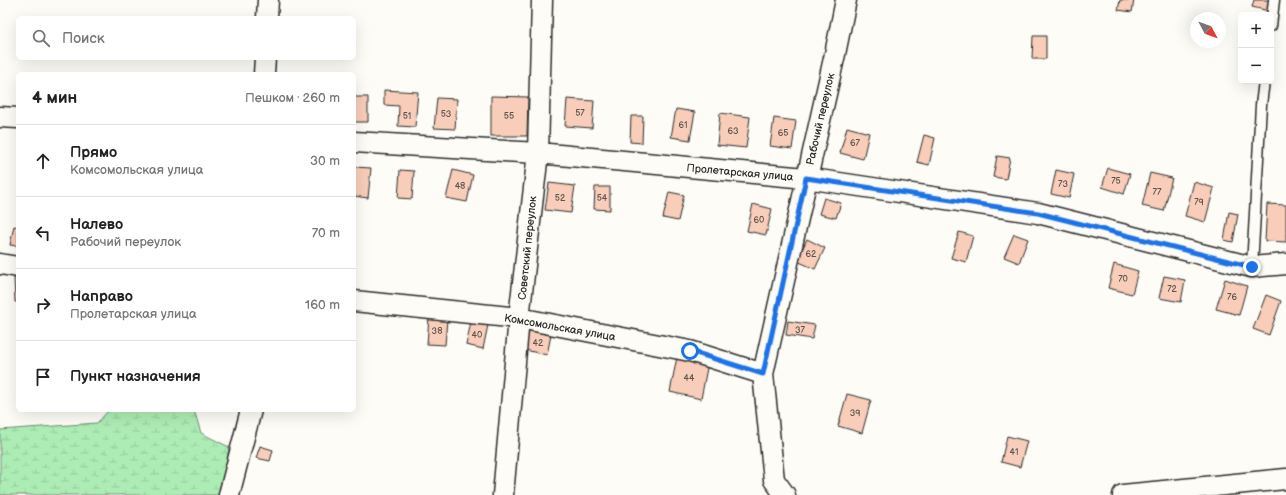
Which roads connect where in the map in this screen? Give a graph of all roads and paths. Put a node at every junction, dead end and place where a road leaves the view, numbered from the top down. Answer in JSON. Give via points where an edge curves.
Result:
{"nodes":[{"id":1,"x":268,"y":0,"type":"edge"},
{"id":2,"x":542,"y":0,"type":"edge"},
{"id":3,"x":846,"y":0,"type":"edge"},
{"id":4,"x":1274,"y":0,"type":"edge"},
{"id":5,"x":1273,"y":12,"type":"edge"},
{"id":6,"x":267,"y":16,"type":"edge"},
{"id":7,"x":265,"y":60,"type":"edge"},
{"id":8,"x":264,"y":72,"type":"edge"},
{"id":9,"x":1264,"y":84,"type":"edge"},
{"id":10,"x":0,"y":117,"type":"edge"},
{"id":11,"x":16,"y":118,"type":"edge"},
{"id":12,"x":356,"y":142,"type":"edge"},
{"id":13,"x":538,"y":153,"type":"junction"},
{"id":14,"x":806,"y":178,"type":"junction"},
{"id":15,"x":0,"y":264,"type":"edge"},
{"id":16,"x":1286,"y":264,"type":"edge"},
{"id":17,"x":16,"y":267,"type":"edge"},
{"id":18,"x":1252,"y":267,"type":"junction"},
{"id":19,"x":356,"y":301,"type":"edge"},
{"id":20,"x":519,"y":318,"type":"junction"},
{"id":21,"x":763,"y":374,"type":"junction"},
{"id":22,"x":250,"y":412,"type":"edge"},
{"id":23,"x":1286,"y":479,"type":"edge"},
{"id":24,"x":229,"y":495,"type":"edge"},
{"id":25,"x":503,"y":495,"type":"edge"},
{"id":26,"x":785,"y":495,"type":"edge"},
{"id":27,"x":1123,"y":495,"type":"edge"}],
"edges":[{"from":1,"to":6,"type":"street"},
{"from":2,"to":13,"type":"street","name":"Советский переулок"},
{"from":3,"to":14,"type":"street","name":"Рабочий переулок"},
{"from":4,"to":5,"type":"lane"},
{"from":7,"to":8,"type":"street"},
{"from":9,"to":18,"type":"lane"},
{"from":10,"to":11,"type":"street"},
{"from":12,"to":13,"type":"street","name":"Пролетарская улица"},
{"from":13,"to":14,"type":"street","name":"Пролетарская улица"},
{"from":13,"to":20,"type":"street","name":"Советский переулок"},
{"from":14,"to":18,"type":"street","name":"Пролетарская улица","via":[[1038,213]]},
{"from":14,"to":21,"type":"street","name":"Рабочий переулок"},
{"from":15,"to":17,"type":"street"},
{"from":16,"to":18,"type":"street","name":"Пролетарская улица"},
{"from":19,"to":20,"type":"street","name":"Комсомольская улица"},
{"from":20,"to":21,"type":"street","name":"Комсомольская улица","via":[[690,351]]},
{"from":20,"to":25,"type":"street","name":"Советский переулок"},
{"from":21,"to":26,"type":"street","name":"Рабочий переулок","via":[[774,480]]},
{"from":22,"to":24,"type":"street"},
{"from":23,"to":27,"type":"street"}]}
